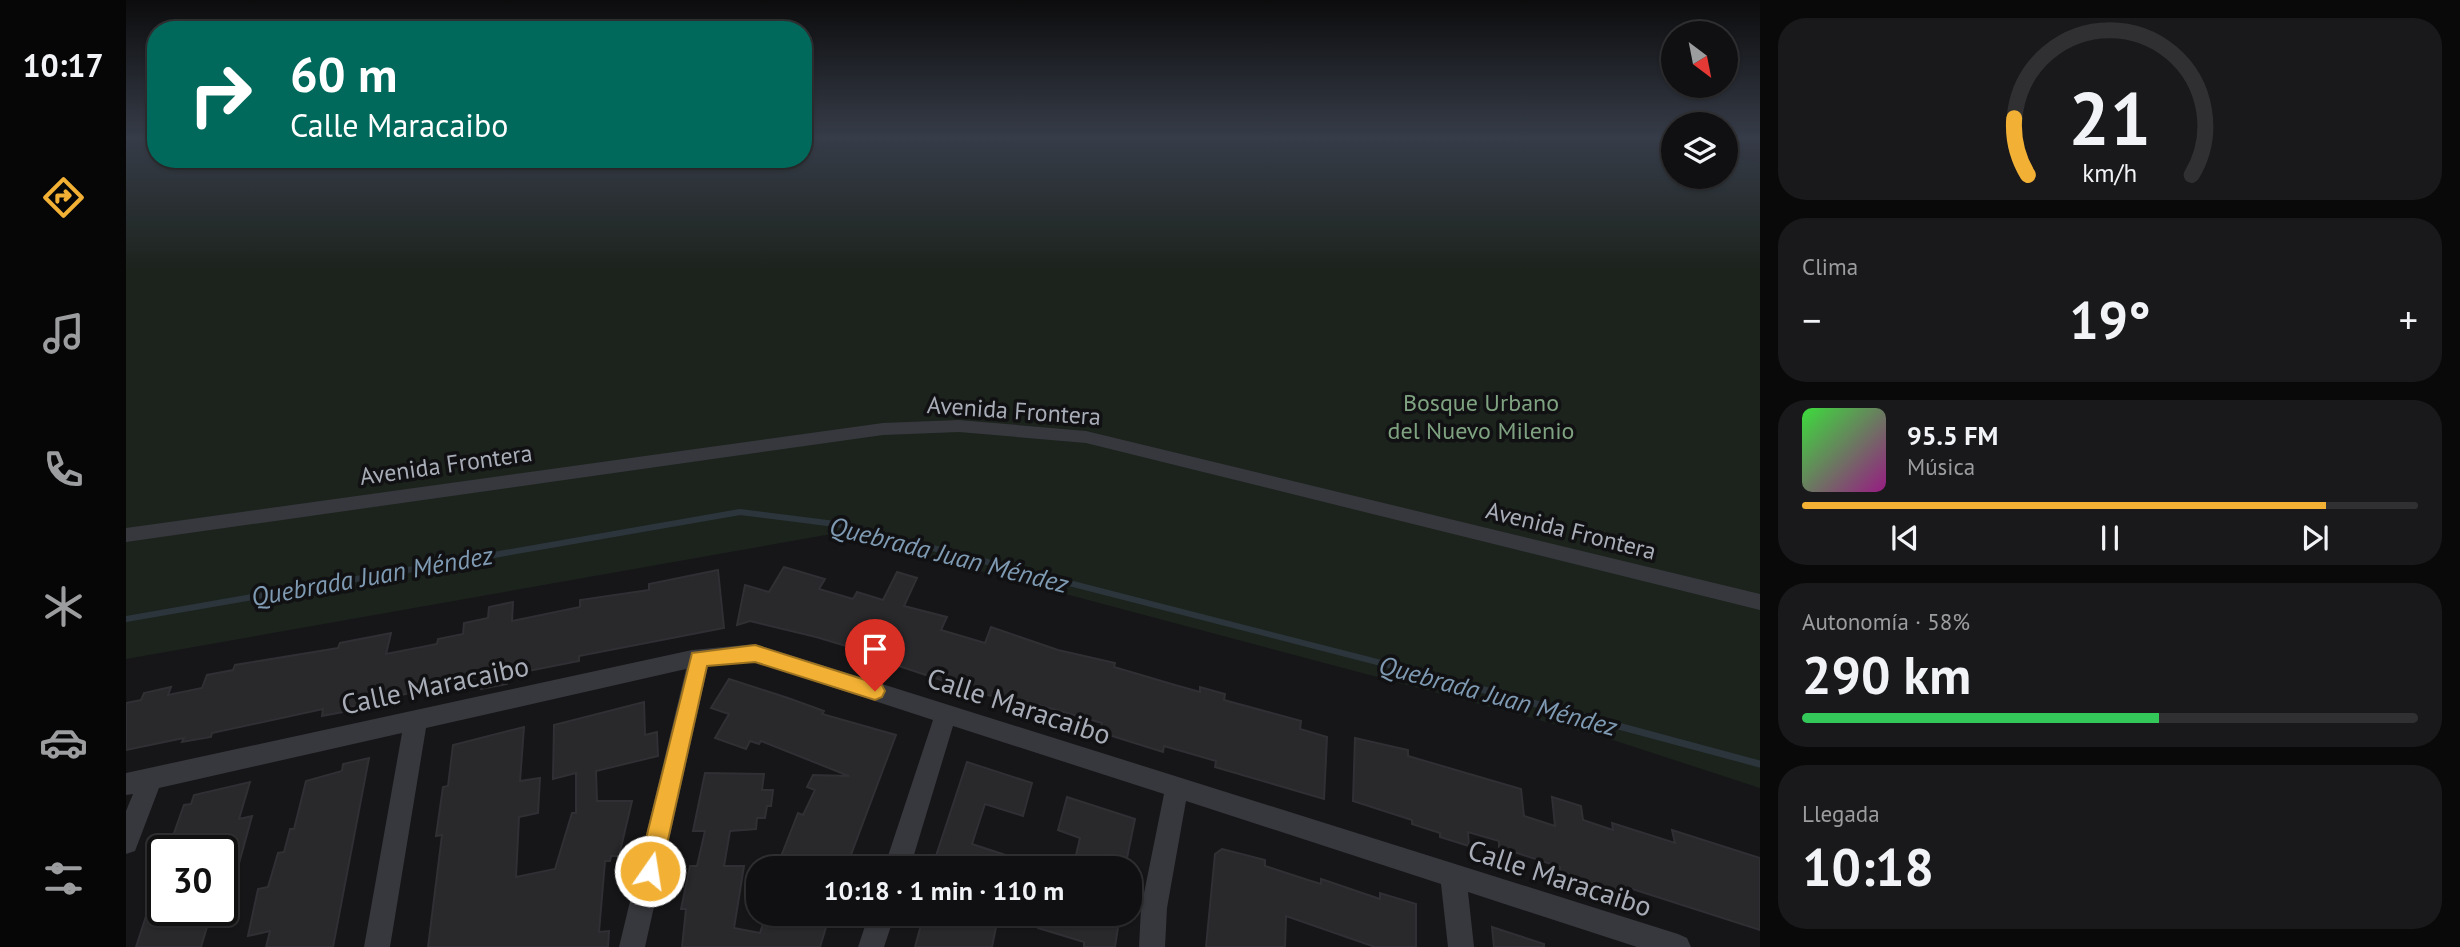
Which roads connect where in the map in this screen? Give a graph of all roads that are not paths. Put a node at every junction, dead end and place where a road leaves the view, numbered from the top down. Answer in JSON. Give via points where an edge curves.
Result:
{"nodes":[{"id":1,"x":126,"y":535,"type":"edge"},
{"id":2,"x":1760,"y":602,"type":"edge"},
{"id":3,"x":699,"y":658,"type":"junction"},
{"id":4,"x":946,"y":714,"type":"junction"},
{"id":5,"x":416,"y":720,"type":"junction"},
{"id":6,"x":151,"y":778,"type":"junction"},
{"id":7,"x":126,"y":784,"type":"edge"},
{"id":8,"x":1177,"y":788,"type":"junction"},
{"id":9,"x":126,"y":842,"type":"edge"},
{"id":10,"x":901,"y":856,"type":"edge"},
{"id":11,"x":1453,"y":875,"type":"junction"},
{"id":12,"x":878,"y":926,"type":"edge"},
{"id":13,"x":377,"y":947,"type":"edge"},
{"id":14,"x":632,"y":947,"type":"edge"},
{"id":15,"x":872,"y":947,"type":"edge"},
{"id":16,"x":1152,"y":947,"type":"edge"},
{"id":17,"x":1461,"y":947,"type":"edge"},
{"id":18,"x":1678,"y":947,"type":"edge"}],
"edges":[{"from":1,"to":2,"type":"street","name":"Avenida Frontera","via":[[883,429],[960,426],[1086,437]]},
{"from":3,"to":4,"type":"street","name":"Calle Maracaibo","via":[[755,653]]},
{"from":3,"to":5,"type":"street","name":"Calle Maracaibo"},
{"from":3,"to":14,"type":"street"},
{"from":4,"to":8,"type":"street","name":"Calle Maracaibo"},
{"from":4,"to":10,"type":"street"},
{"from":5,"to":6,"type":"street","name":"Calle Maracaibo"},
{"from":5,"to":13,"type":"street"},
{"from":6,"to":7,"type":"street","name":"Calle Maracaibo"},
{"from":6,"to":9,"type":"street"},
{"from":8,"to":11,"type":"street","name":"Calle Maracaibo"},
{"from":8,"to":16,"type":"street","via":[[1154,908]]},
{"from":11,"to":17,"type":"street"},
{"from":11,"to":18,"type":"street","name":"Calle Maracaibo"},
{"from":12,"to":15,"type":"street"}]}
